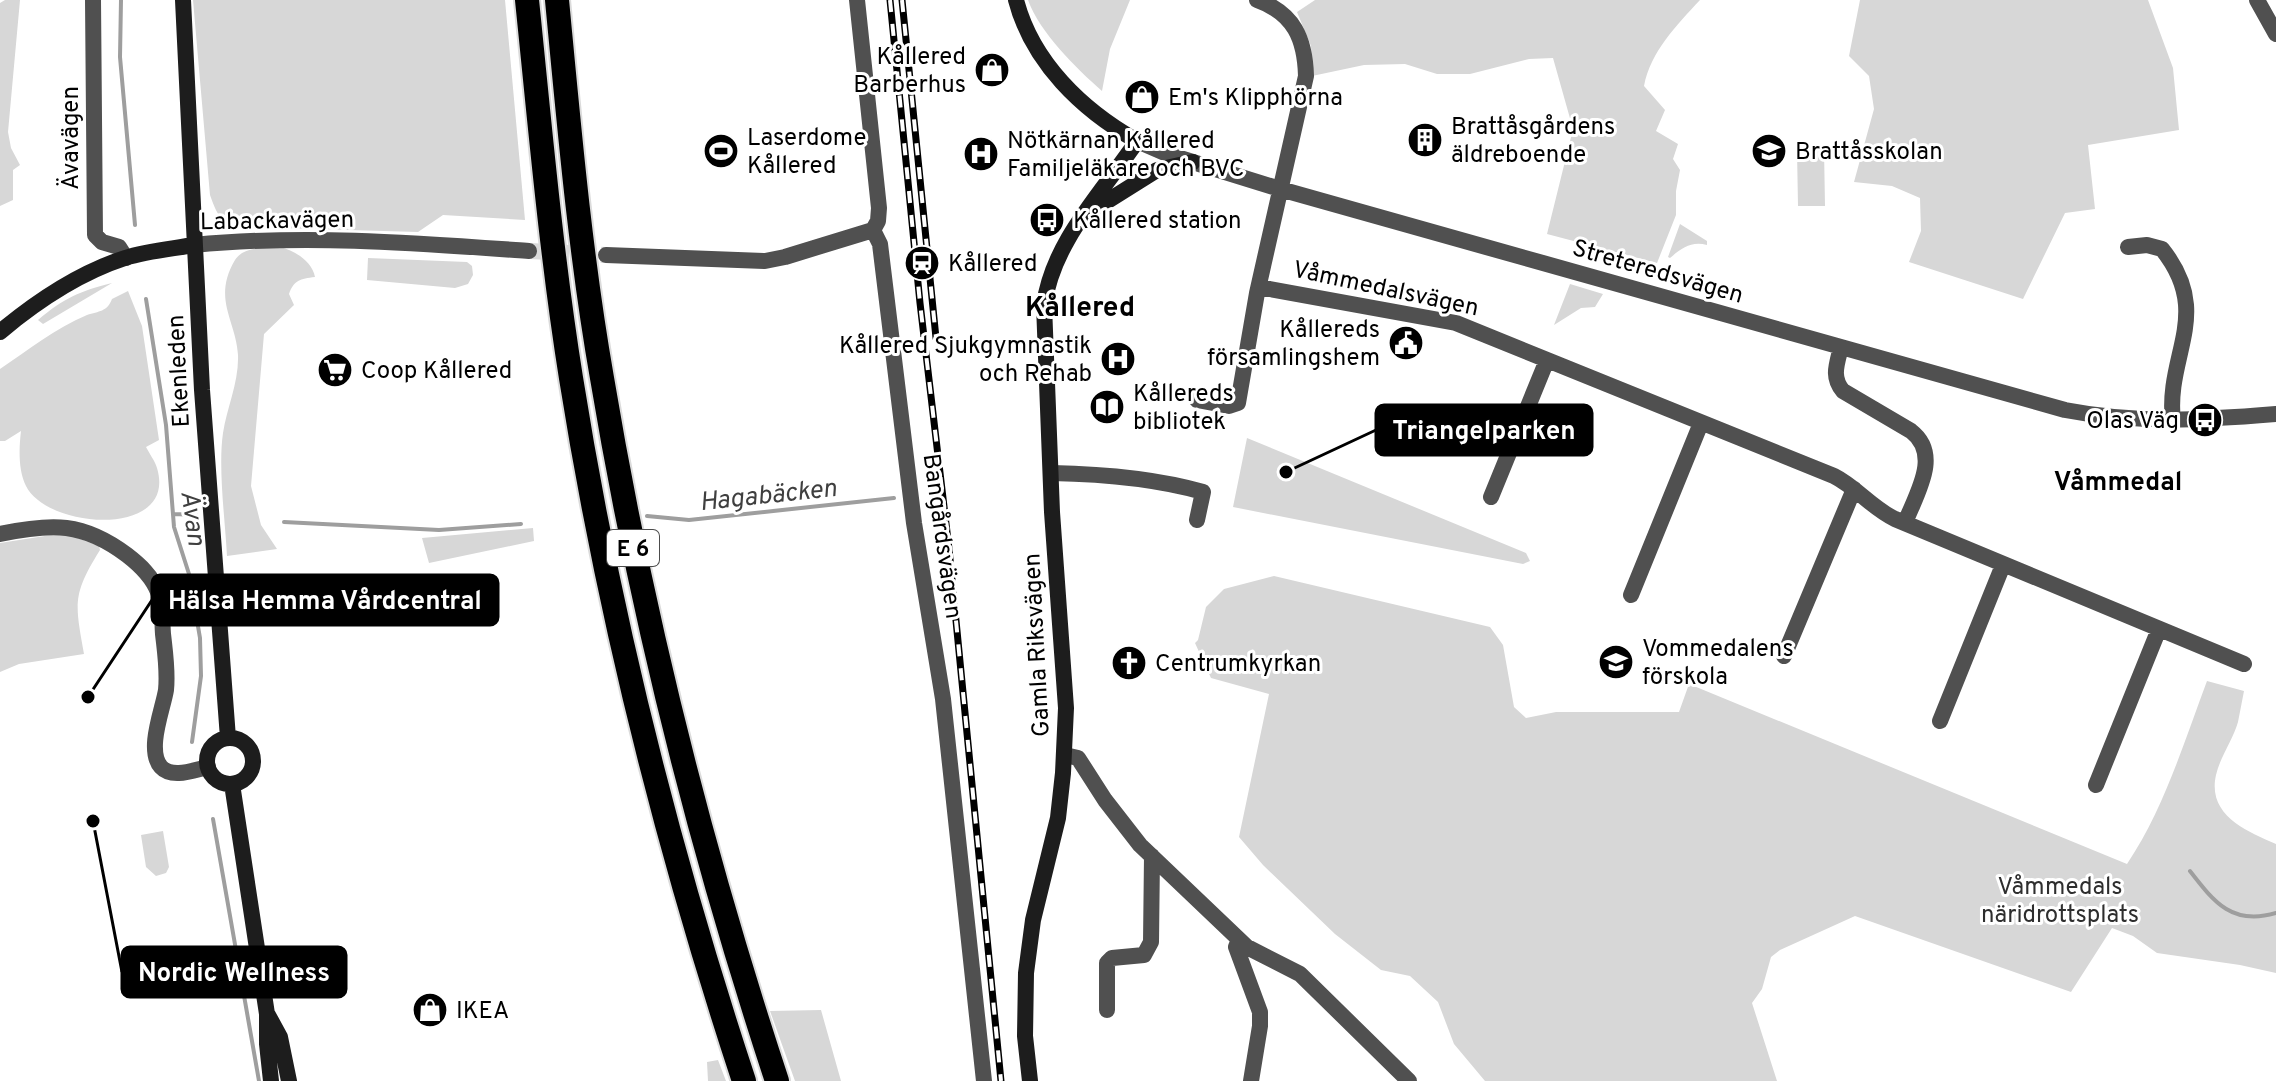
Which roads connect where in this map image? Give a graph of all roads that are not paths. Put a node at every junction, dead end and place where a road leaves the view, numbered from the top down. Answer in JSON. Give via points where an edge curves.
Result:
{"nodes":[{"id":1,"x":93,"y":0,"type":"edge"},
{"id":2,"x":183,"y":0,"type":"edge"},
{"id":3,"x":527,"y":0,"type":"edge"},
{"id":4,"x":557,"y":0,"type":"edge"},
{"id":5,"x":857,"y":0,"type":"edge"},
{"id":6,"x":1016,"y":0,"type":"edge"},
{"id":7,"x":1257,"y":0,"type":"edge"},
{"id":8,"x":2257,"y":0,"type":"edge"},
{"id":9,"x":2276,"y":34,"type":"edge"},
{"id":10,"x":1137,"y":141,"type":"junction"},
{"id":11,"x":1193,"y":162,"type":"junction"},
{"id":12,"x":1280,"y":189,"type":"junction"},
{"id":13,"x":1086,"y":214,"type":"junction"},
{"id":14,"x":873,"y":230,"type":"junction"},
{"id":15,"x":194,"y":245,"type":"junction"},
{"id":16,"x":2128,"y":247,"type":"dead end"},
{"id":17,"x":529,"y":251,"type":"tunnel mouth"},
{"id":18,"x":606,"y":255,"type":"tunnel mouth"},
{"id":19,"x":126,"y":258,"type":"junction"},
{"id":20,"x":1259,"y":287,"type":"junction"},
{"id":21,"x":0,"y":332,"type":"edge"},
{"id":22,"x":1841,"y":347,"type":"junction"},
{"id":23,"x":1547,"y":360,"type":"junction"},
{"id":24,"x":1197,"y":400,"type":"dead end"},
{"id":25,"x":2276,"y":414,"type":"edge"},
{"id":26,"x":2173,"y":421,"type":"junction"},
{"id":27,"x":1701,"y":423,"type":"junction"},
{"id":28,"x":1052,"y":473,"type":"junction"},
{"id":29,"x":1854,"y":489,"type":"junction"},
{"id":30,"x":1491,"y":497,"type":"dead end"},
{"id":31,"x":1197,"y":520,"type":"dead end"},
{"id":32,"x":1905,"y":523,"type":"junction"},
{"id":33,"x":0,"y":534,"type":"edge"},
{"id":34,"x":2003,"y":565,"type":"junction"},
{"id":35,"x":1631,"y":595,"type":"dead end"},
{"id":36,"x":2159,"y":629,"type":"junction"},
{"id":37,"x":1784,"y":656,"type":"dead end"},
{"id":38,"x":2244,"y":664,"type":"dead end"},
{"id":39,"x":1940,"y":721,"type":"dead end"},
{"id":40,"x":228,"y":738,"type":"junction"},
{"id":41,"x":1065,"y":755,"type":"junction"},
{"id":42,"x":208,"y":767,"type":"junction"},
{"id":43,"x":232,"y":784,"type":"junction"},
{"id":44,"x":2096,"y":785,"type":"dead end"},
{"id":45,"x":1152,"y":856,"type":"junction"},
{"id":46,"x":1239,"y":940,"type":"junction"},
{"id":47,"x":1107,"y":1010,"type":"dead end"},
{"id":48,"x":267,"y":1014,"type":"junction"},
{"id":49,"x":271,"y":1081,"type":"edge"},
{"id":50,"x":289,"y":1081,"type":"edge"},
{"id":51,"x":744,"y":1081,"type":"edge"},
{"id":52,"x":777,"y":1081,"type":"edge"},
{"id":53,"x":984,"y":1081,"type":"edge"},
{"id":54,"x":1030,"y":1081,"type":"edge"},
{"id":55,"x":1251,"y":1081,"type":"edge"},
{"id":56,"x":1409,"y":1081,"type":"edge"}],
"edges":[{"from":1,"to":19,"type":"street","name":"Ävavägen","via":[[95,235],[119,247]]},
{"from":2,"to":15,"type":"street","name":"Ekenleden"},
{"from":3,"to":51,"type":"highway","number":"E 6","via":[[571,377],[604,559],[669,835]]},
{"from":4,"to":52,"type":"highway","number":"E 6","via":[[585,270],[634,554],[700,828]]},
{"from":5,"to":14,"type":"street","name":"Bangårdsvägen","via":[[879,208]]},
{"from":6,"to":10,"type":"street","via":[[1027,33],[1046,63],[1089,109]]},
{"from":7,"to":12,"type":"street","name":"Våmmedalsvägen","via":[[1290,21],[1306,51],[1306,76]]},
{"from":8,"to":9,"type":"street"},
{"from":10,"to":11,"type":"street","name":"Streteredsvägen"},
{"from":10,"to":13,"type":"street","name":"Gamla Riksvägen"},
{"from":11,"to":12,"type":"street","name":"Streteredsvägen"},
{"from":11,"to":13,"type":"street","name":"Gamla Riksvägen","via":[[1157,170]]},
{"from":12,"to":20,"type":"street","name":"Våmmedalsvägen"},
{"from":12,"to":22,"type":"street","name":"Streteredsvägen"},
{"from":13,"to":28,"type":"street","name":"Gamla Riksvägen","via":[[1056,260],[1044,305]]},
{"from":14,"to":18,"type":"street","via":[[765,261]]},
{"from":14,"to":53,"type":"street","name":"Bangårdsvägen","via":[[880,244],[914,523],[943,699]]},
{"from":15,"to":17,"type":"street","name":"Labackavägen","via":[[321,240]]},
{"from":15,"to":19,"type":"street","name":"Labackavägen"},
{"from":15,"to":40,"type":"street","name":"Ekenleden"},
{"from":16,"to":26,"type":"street","via":[[2162,249],[2185,292],[2187,324],[2171,400]]},
{"from":19,"to":21,"type":"street","name":"Labackavägen","via":[[60,289]]},
{"from":20,"to":23,"type":"street","name":"Våmmedalsvägen","via":[[1456,323]]},
{"from":20,"to":24,"type":"street","name":"Våmmedalsvägen","via":[[1238,403]]},
{"from":22,"to":26,"type":"street","name":"Streteredsvägen","via":[[2065,410]]},
{"from":22,"to":32,"type":"street","via":[[1836,384],[1911,431],[1926,450],[1924,475]]},
{"from":23,"to":27,"type":"street","name":"Våmmedalsvägen"},
{"from":23,"to":30,"type":"street"},
{"from":25,"to":26,"type":"street","name":"Streteredsvägen"},
{"from":27,"to":29,"type":"street","name":"Våmmedalsvägen","via":[[1834,476]]},
{"from":27,"to":35,"type":"street"},
{"from":28,"to":31,"type":"street","via":[[1102,475],[1203,492]]},
{"from":28,"to":41,"type":"street","name":"Gamla Riksvägen"},
{"from":29,"to":32,"type":"street","name":"Våmmedalsvägen","via":[[1869,504]]},
{"from":29,"to":37,"type":"street"},
{"from":32,"to":34,"type":"street","name":"Våmmedalsvägen"},
{"from":33,"to":42,"type":"street","via":[[47,526],[85,530],[141,565],[160,595],[167,668],[155,748],[158,764],[178,773]]},
{"from":34,"to":36,"type":"street","name":"Våmmedalsvägen"},
{"from":34,"to":39,"type":"street"},
{"from":36,"to":38,"type":"street","name":"Våmmedalsvägen"},
{"from":36,"to":44,"type":"street"},
{"from":40,"to":42,"type":"street","via":[[211,748]]},
{"from":40,"to":43,"type":"street","via":[[245,744],[253,760],[249,774]]},
{"from":41,"to":45,"type":"street","via":[[1078,758],[1127,830]]},
{"from":41,"to":54,"type":"street","name":"Gamla Riksvägen","via":[[1058,818],[1026,973]]},
{"from":42,"to":43,"type":"street","via":[[217,780]]},
{"from":43,"to":48,"type":"street"},
{"from":45,"to":46,"type":"street"},
{"from":45,"to":47,"type":"street","via":[[1151,942],[1144,955],[1107,963]]},
{"from":46,"to":55,"type":"street","via":[[1236,947],[1260,1012]]},
{"from":46,"to":56,"type":"street","via":[[1300,974]]},
{"from":48,"to":49,"type":"street"},
{"from":48,"to":50,"type":"street","via":[[280,1037]]}]}
